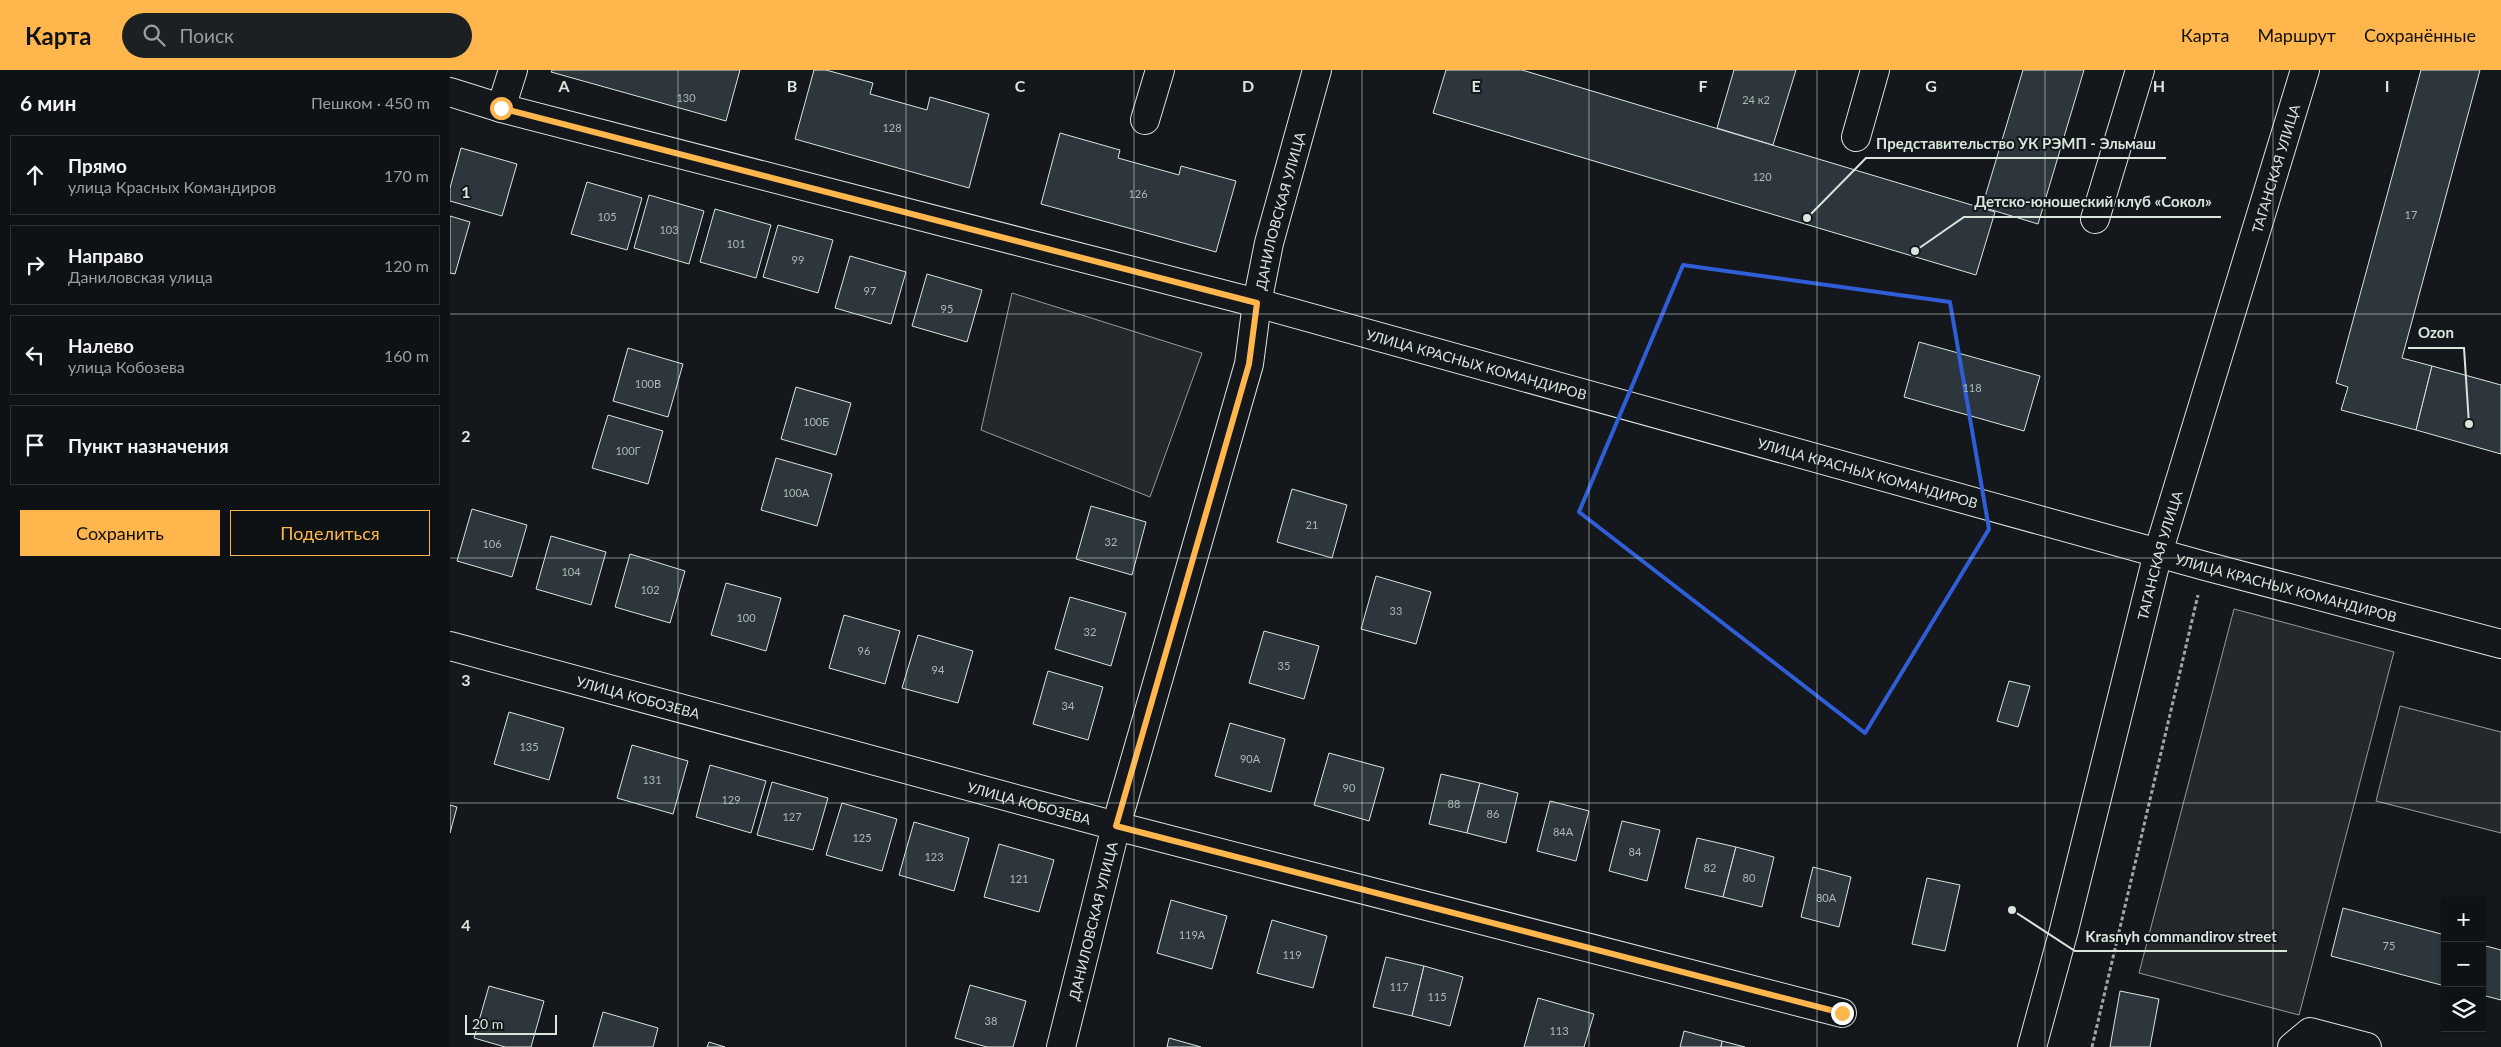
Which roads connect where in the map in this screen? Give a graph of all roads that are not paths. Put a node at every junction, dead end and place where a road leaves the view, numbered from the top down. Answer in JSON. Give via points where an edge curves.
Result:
{"nodes":[{"id":1,"x":513,"y":70,"type":"edge"},
{"id":2,"x":1160,"y":70,"type":"edge"},
{"id":3,"x":1317,"y":70,"type":"edge"},
{"id":4,"x":1875,"y":70,"type":"edge"},
{"id":5,"x":2140,"y":70,"type":"edge"},
{"id":6,"x":2305,"y":70,"type":"edge"},
{"id":7,"x":450,"y":92,"type":"edge"},
{"id":8,"x":501,"y":108,"type":"junction"},
{"id":9,"x":1146,"y":120,"type":"dead end"},
{"id":10,"x":1856,"y":137,"type":"dead end"},
{"id":11,"x":2095,"y":220,"type":"dead end"},
{"id":12,"x":1257,"y":303,"type":"junction"},
{"id":13,"x":2158,"y":553,"type":"junction"},
{"id":14,"x":2501,"y":644,"type":"edge"},
{"id":15,"x":450,"y":646,"type":"edge"},
{"id":16,"x":1116,"y":826,"type":"junction"},
{"id":17,"x":1842,"y":1013,"type":"dead end"},
{"id":18,"x":1061,"y":1047,"type":"edge"},
{"id":19,"x":2032,"y":1047,"type":"edge"},
{"id":20,"x":2292,"y":1047,"type":"edge"},
{"id":21,"x":2367,"y":1047,"type":"edge"}],
"edges":[{"from":1,"to":8,"type":"street"},
{"from":2,"to":9,"type":"street"},
{"from":3,"to":12,"type":"street","name":"ДАНИЛОВСКАЯ УЛИЦА","via":[[1269,243]]},
{"from":4,"to":10,"type":"street"},
{"from":5,"to":11,"type":"street"},
{"from":6,"to":13,"type":"street","name":"ТАГАНСКАЯ УЛИЦА"},
{"from":7,"to":8,"type":"street","name":"УЛИЦА КРАСНЫХ КОМАНДИРОВ"},
{"from":8,"to":12,"type":"street","name":"УЛИЦА КРАСНЫХ КОМАНДИРОВ"},
{"from":12,"to":13,"type":"street","name":"УЛИЦА КРАСНЫХ КОМАНДИРОВ"},
{"from":12,"to":16,"type":"street","name":"ДАНИЛОВСКАЯ УЛИЦА","via":[[1249,364]]},
{"from":13,"to":14,"type":"street","name":"УЛИЦА КРАСНЫХ КОМАНДИРОВ"},
{"from":13,"to":19,"type":"street","name":"ТАГАНСКАЯ УЛИЦА"},
{"from":15,"to":16,"type":"street","name":"УЛИЦА КОБОЗЕВА"},
{"from":16,"to":17,"type":"street","name":"УЛИЦА КОБОЗЕВА"},
{"from":16,"to":18,"type":"street","name":"ДАНИЛОВСКАЯ УЛИЦА"},
{"from":20,"to":21,"type":"street","via":[[2310,1032]]}]}
